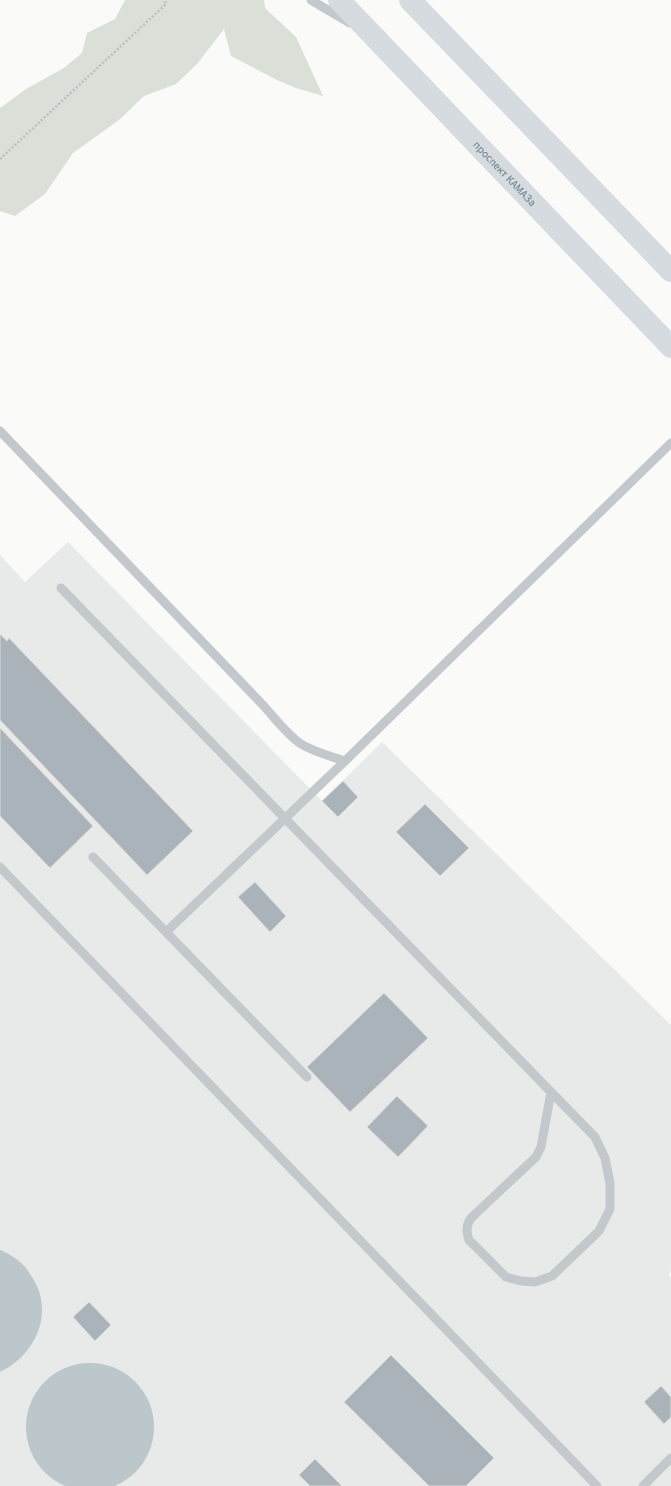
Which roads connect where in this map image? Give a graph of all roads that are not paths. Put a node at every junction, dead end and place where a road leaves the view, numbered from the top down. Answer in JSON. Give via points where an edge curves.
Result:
{"nodes":[{"id":1,"x":311,"y":0,"type":"edge"},
{"id":2,"x":339,"y":0,"type":"edge"},
{"id":3,"x":410,"y":0,"type":"edge"},
{"id":4,"x":374,"y":37,"type":"junction"},
{"id":5,"x":671,"y":271,"type":"edge"},
{"id":6,"x":671,"y":347,"type":"edge"},
{"id":7,"x":0,"y":431,"type":"edge"},
{"id":8,"x":671,"y":443,"type":"edge"},
{"id":9,"x":61,"y":588,"type":"dead end"},
{"id":10,"x":344,"y":761,"type":"junction"},
{"id":11,"x":284,"y":818,"type":"junction"},
{"id":12,"x":93,"y":857,"type":"dead end"},
{"id":13,"x":0,"y":866,"type":"edge"},
{"id":14,"x":166,"y":932,"type":"junction"},
{"id":15,"x":308,"y":1077,"type":"dead end"},
{"id":16,"x":551,"y":1092,"type":"junction"},
{"id":17,"x":671,"y":1458,"type":"edge"},
{"id":18,"x":597,"y":1486,"type":"edge"},
{"id":19,"x":643,"y":1486,"type":"edge"}],
"edges":[{"from":1,"to":4,"type":"lane"},
{"from":2,"to":4,"type":"main road","name":"проспект КАМАЗа"},
{"from":3,"to":5,"type":"main road"},
{"from":4,"to":6,"type":"main road","name":"проспект КАМАЗа"},
{"from":7,"to":10,"type":"lane","via":[[281,725],[300,743],[318,753]]},
{"from":8,"to":10,"type":"lane"},
{"from":9,"to":11,"type":"lane"},
{"from":10,"to":11,"type":"lane"},
{"from":11,"to":14,"type":"lane"},
{"from":11,"to":16,"type":"lane"},
{"from":12,"to":14,"type":"lane"},
{"from":13,"to":18,"type":"lane"},
{"from":14,"to":15,"type":"lane"},
{"from":16,"to":16,"type":"lane","via":[[536,1156],[467,1225],[469,1240],[506,1277],[521,1281],[535,1282],[552,1276],[599,1231],[610,1209],[610,1183],[605,1158],[594,1137]]},
{"from":17,"to":19,"type":"lane"}]}
